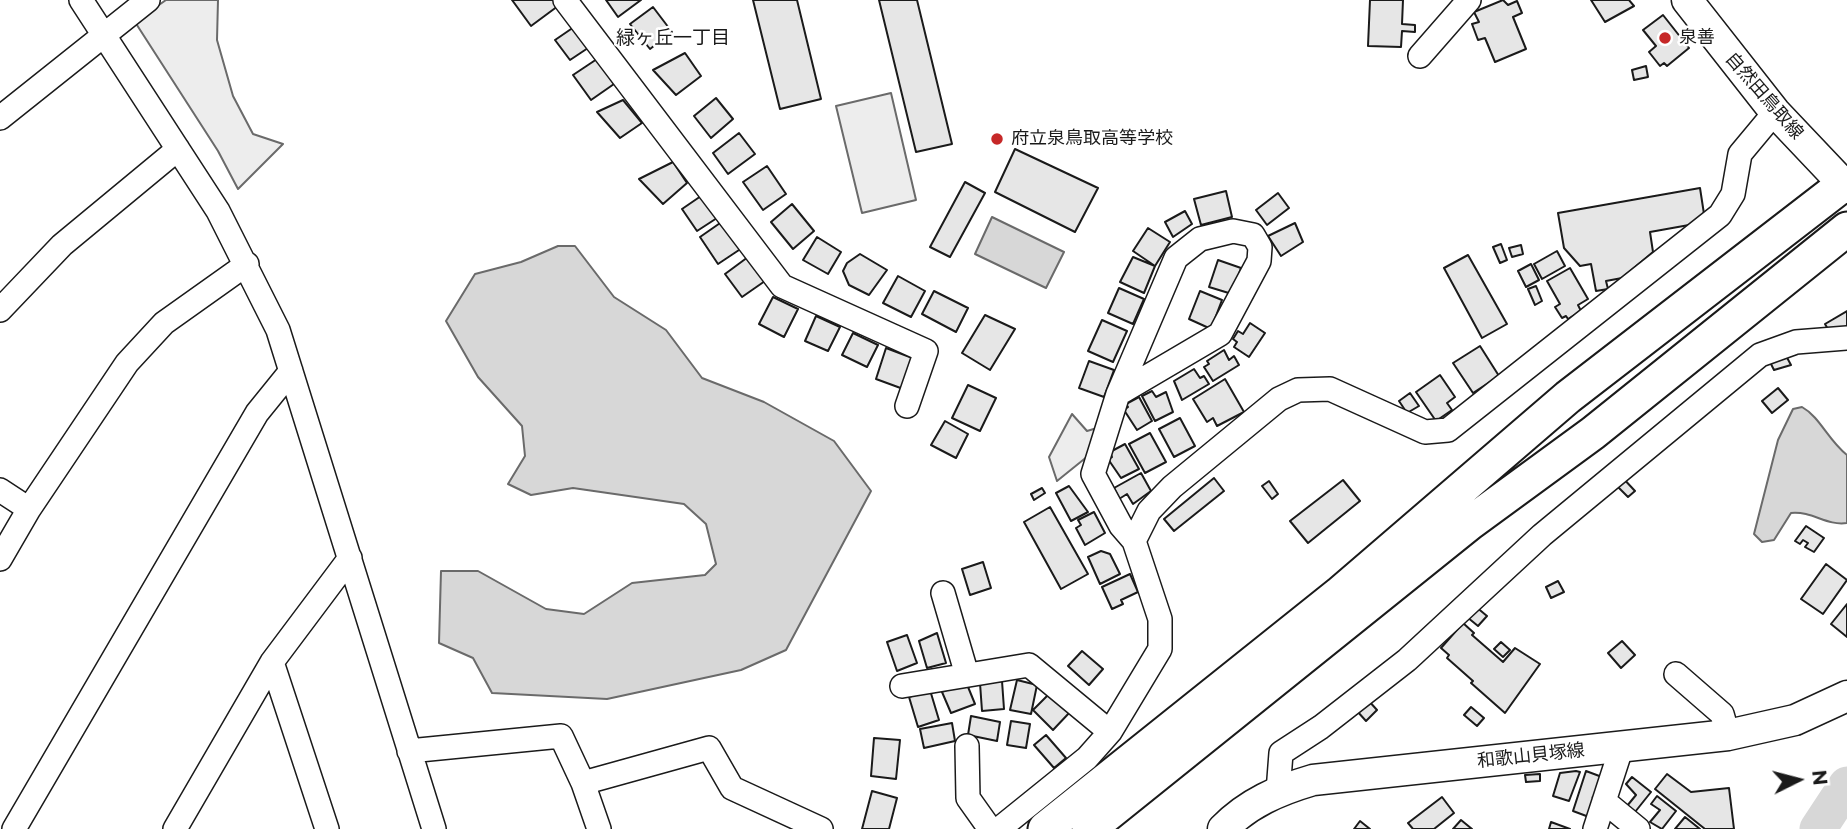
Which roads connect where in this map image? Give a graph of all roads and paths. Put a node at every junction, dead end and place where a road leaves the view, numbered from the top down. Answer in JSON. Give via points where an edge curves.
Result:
{"nodes":[{"id":1,"x":81,"y":0,"type":"edge"},
{"id":2,"x":148,"y":0,"type":"edge"},
{"id":3,"x":565,"y":0,"type":"edge"},
{"id":4,"x":1469,"y":0,"type":"edge"},
{"id":5,"x":1687,"y":0,"type":"edge"},
{"id":6,"x":103,"y":33,"type":"junction"},
{"id":7,"x":1420,"y":56,"type":"dead end"},
{"id":8,"x":1775,"y":112,"type":"junction"},
{"id":9,"x":0,"y":118,"type":"edge"},
{"id":10,"x":178,"y":149,"type":"junction"},
{"id":11,"x":1846,"y":183,"type":"edge"},
{"id":12,"x":1847,"y":229,"type":"edge"},
{"id":13,"x":247,"y":264,"type":"junction"},
{"id":14,"x":0,"y":310,"type":"edge"},
{"id":15,"x":1847,"y":338,"type":"edge"},
{"id":16,"x":291,"y":371,"type":"junction"},
{"id":17,"x":1118,"y":394,"type":"junction"},
{"id":18,"x":907,"y":406,"type":"dead end"},
{"id":19,"x":0,"y":490,"type":"edge"},
{"id":20,"x":29,"y":509,"type":"junction"},
{"id":21,"x":1134,"y":541,"type":"junction"},
{"id":22,"x":350,"y":558,"type":"junction"},
{"id":23,"x":0,"y":559,"type":"edge"},
{"id":24,"x":943,"y":593,"type":"dead end"},
{"id":25,"x":272,"y":662,"type":"junction"},
{"id":26,"x":1676,"y":674,"type":"dead end"},
{"id":27,"x":967,"y":675,"type":"junction"},
{"id":28,"x":902,"y":686,"type":"dead end"},
{"id":29,"x":1846,"y":699,"type":"edge"},
{"id":30,"x":1110,"y":732,"type":"junction"},
{"id":31,"x":1728,"y":735,"type":"junction"},
{"id":32,"x":967,"y":746,"type":"dead end"},
{"id":33,"x":1622,"y":746,"type":"junction"},
{"id":34,"x":410,"y":751,"type":"junction"},
{"id":35,"x":583,"y":783,"type":"junction"},
{"id":36,"x":1278,"y":792,"type":"junction"},
{"id":37,"x":1604,"y":801,"type":"junction"},
{"id":38,"x":14,"y":829,"type":"edge"},
{"id":39,"x":175,"y":829,"type":"edge"},
{"id":40,"x":327,"y":829,"type":"edge"},
{"id":41,"x":435,"y":829,"type":"edge"},
{"id":42,"x":599,"y":829,"type":"edge"},
{"id":43,"x":821,"y":829,"type":"edge"},
{"id":44,"x":990,"y":829,"type":"edge"},
{"id":45,"x":999,"y":829,"type":"edge"},
{"id":46,"x":1045,"y":829,"type":"edge"},
{"id":47,"x":1089,"y":829,"type":"edge"},
{"id":48,"x":1223,"y":829,"type":"edge"},
{"id":49,"x":1595,"y":829,"type":"edge"},
{"id":50,"x":1639,"y":829,"type":"edge"}],
"edges":[{"from":1,"to":6,"type":"street"},
{"from":2,"to":6,"type":"street"},
{"from":3,"to":18,"type":"street","via":[[782,286],[926,351]]},
{"from":4,"to":7,"type":"street"},
{"from":5,"to":8,"type":"main road","name":"自然田鳥取線"},
{"from":6,"to":9,"type":"street"},
{"from":6,"to":10,"type":"street"},
{"from":8,"to":11,"type":"main road","name":"自然田鳥取線"},
{"from":8,"to":21,"type":"street","via":[[1740,154],[1733,194],[1720,215],[1448,430],[1425,432],[1330,388],[1298,390],[1279,399],[1172,486],[1149,511]]},
{"from":10,"to":13,"type":"street"},
{"from":10,"to":14,"type":"street","via":[[62,244]]},
{"from":11,"to":46,"type":"highway","via":[[1568,397],[1339,594]]},
{"from":12,"to":47,"type":"highway"},
{"from":13,"to":16,"type":"street","via":[[278,330]]},
{"from":13,"to":20,"type":"street","via":[[164,323],[127,363]]},
{"from":15,"to":36,"type":"street","via":[[1796,342],[1760,355],[1542,535],[1407,660],[1281,753]]},
{"from":16,"to":22,"type":"street"},
{"from":16,"to":38,"type":"street","via":[[257,413]]},
{"from":17,"to":17,"type":"street","via":[[1176,258],[1200,239],[1240,230],[1253,236],[1260,247],[1259,261],[1220,334]]},
{"from":17,"to":21,"type":"street","via":[[1093,474]]},
{"from":19,"to":20,"type":"street"},
{"from":20,"to":23,"type":"street"},
{"from":21,"to":30,"type":"street","via":[[1160,619],[1162,640]]},
{"from":22,"to":25,"type":"street"},
{"from":22,"to":34,"type":"street"},
{"from":24,"to":27,"type":"street"},
{"from":25,"to":39,"type":"street"},
{"from":25,"to":40,"type":"street"},
{"from":26,"to":31,"type":"street","via":[[1722,714]]},
{"from":27,"to":28,"type":"street"},
{"from":27,"to":30,"type":"street","via":[[1029,665]]},
{"from":29,"to":31,"type":"main road","name":"和歌山貝塚線","via":[[1795,720]]},
{"from":30,"to":45,"type":"street","via":[[1087,758]]},
{"from":31,"to":33,"type":"main road","name":"和歌山貝塚線"},
{"from":32,"to":44,"type":"street","via":[[968,798]]},
{"from":33,"to":36,"type":"main road","name":"和歌山貝塚線","via":[[1313,780]]},
{"from":33,"to":37,"type":"street"},
{"from":34,"to":35,"type":"street","via":[[561,736]]},
{"from":34,"to":41,"type":"street"},
{"from":35,"to":42,"type":"street"},
{"from":35,"to":43,"type":"street","via":[[709,748],[732,788]]},
{"from":36,"to":48,"type":"main road","name":"和歌山貝塚線","via":[[1255,803]]},
{"from":37,"to":49,"type":"street"},
{"from":37,"to":50,"type":"street"}]}
